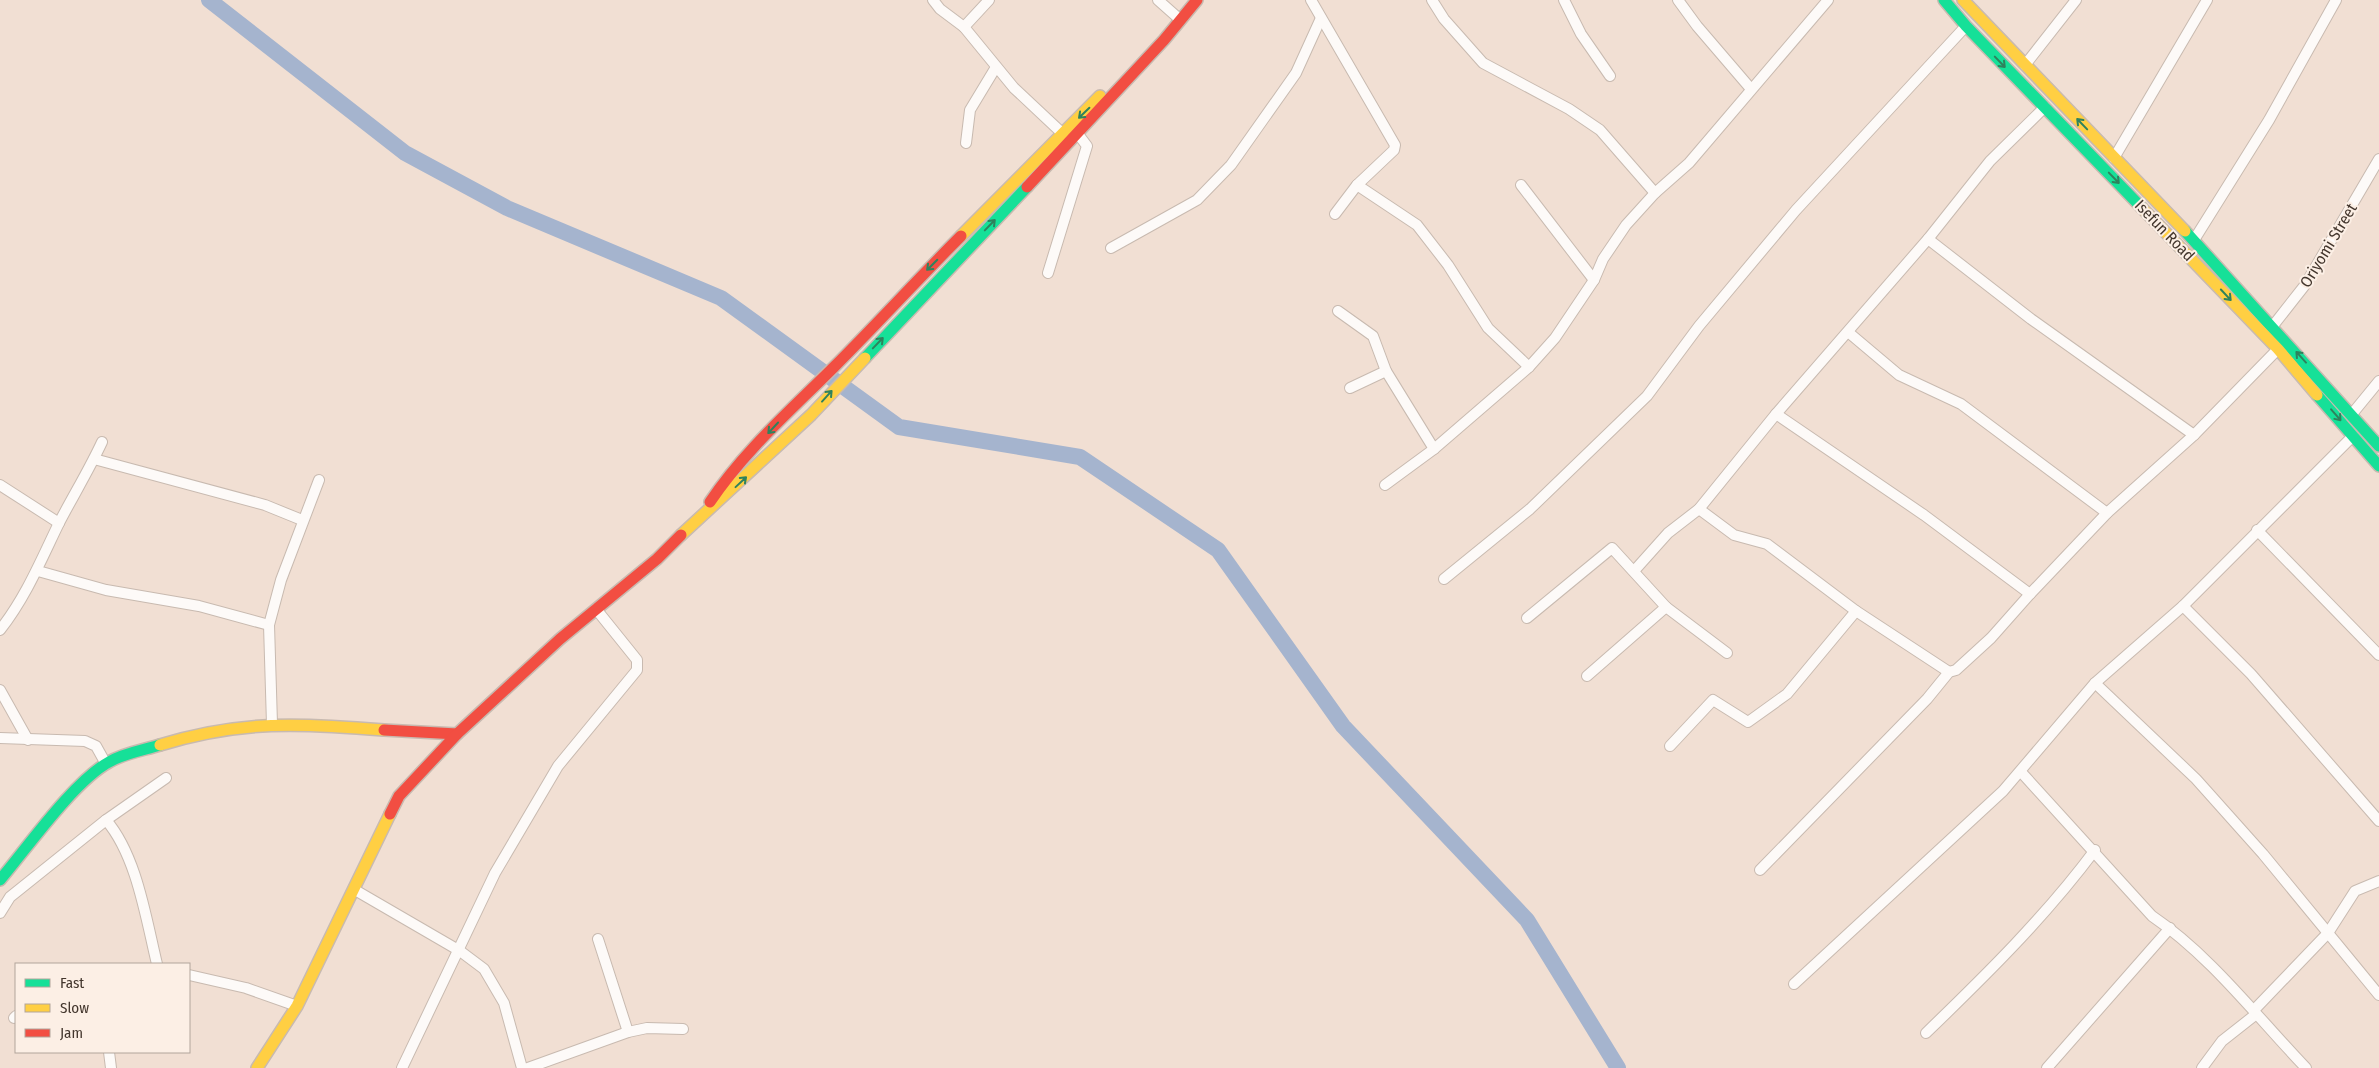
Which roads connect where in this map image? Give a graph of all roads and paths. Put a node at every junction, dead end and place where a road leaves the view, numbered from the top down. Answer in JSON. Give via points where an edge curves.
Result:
{"nodes":[{"id":1,"x":934,"y":0,"type":"edge"},
{"id":2,"x":989,"y":0,"type":"edge"},
{"id":3,"x":1158,"y":0,"type":"edge"},
{"id":4,"x":1188,"y":0,"type":"edge"},
{"id":5,"x":1197,"y":0,"type":"edge"},
{"id":6,"x":1311,"y":0,"type":"edge"},
{"id":7,"x":1432,"y":0,"type":"edge"},
{"id":8,"x":1564,"y":0,"type":"edge"},
{"id":9,"x":1678,"y":0,"type":"edge"},
{"id":10,"x":1944,"y":0,"type":"edge"},
{"id":11,"x":1962,"y":0,"type":"edge"},
{"id":12,"x":2076,"y":0,"type":"edge"},
{"id":13,"x":2207,"y":0,"type":"edge"},
{"id":14,"x":2336,"y":0,"type":"edge"},
{"id":15,"x":1821,"y":2,"type":"edge"},
{"id":16,"x":1176,"y":16,"type":"junction"},
{"id":17,"x":1321,"y":18,"type":"junction"},
{"id":18,"x":1966,"y":26,"type":"junction"},
{"id":19,"x":964,"y":27,"type":"junction"},
{"id":20,"x":2025,"y":65,"type":"junction"},
{"id":21,"x":996,"y":67,"type":"junction"},
{"id":22,"x":1610,"y":76,"type":"dead end"},
{"id":23,"x":1751,"y":89,"type":"junction"},
{"id":24,"x":2044,"y":107,"type":"junction"},
{"id":25,"x":1062,"y":133,"type":"junction"},
{"id":26,"x":1078,"y":134,"type":"junction"},
{"id":27,"x":966,"y":143,"type":"dead end"},
{"id":28,"x":2114,"y":158,"type":"junction"},
{"id":29,"x":2379,"y":159,"type":"edge"},
{"id":30,"x":1358,"y":185,"type":"junction"},
{"id":31,"x":1521,"y":185,"type":"dead end"},
{"id":32,"x":1655,"y":194,"type":"junction"},
{"id":33,"x":1335,"y":214,"type":"dead end"},
{"id":34,"x":1928,"y":239,"type":"junction"},
{"id":35,"x":2194,"y":240,"type":"junction"},
{"id":36,"x":1111,"y":248,"type":"dead end"},
{"id":37,"x":1048,"y":273,"type":"dead end"},
{"id":38,"x":1594,"y":280,"type":"junction"},
{"id":39,"x":1338,"y":311,"type":"dead end"},
{"id":40,"x":2272,"y":327,"type":"junction"},
{"id":41,"x":1848,"y":332,"type":"junction"},
{"id":42,"x":2278,"y":349,"type":"junction"},
{"id":43,"x":1529,"y":367,"type":"junction"},
{"id":44,"x":1386,"y":371,"type":"junction"},
{"id":45,"x":2379,"y":381,"type":"edge"},
{"id":46,"x":1350,"y":388,"type":"dead end"},
{"id":47,"x":1776,"y":414,"type":"junction"},
{"id":48,"x":2352,"y":414,"type":"junction"},
{"id":49,"x":2194,"y":435,"type":"junction"},
{"id":50,"x":2353,"y":436,"type":"junction"},
{"id":51,"x":102,"y":442,"type":"dead end"},
{"id":52,"x":2379,"y":446,"type":"edge"},
{"id":53,"x":1434,"y":449,"type":"junction"},
{"id":54,"x":94,"y":459,"type":"junction"},
{"id":55,"x":2379,"y":466,"type":"edge"},
{"id":56,"x":319,"y":480,"type":"dead end"},
{"id":57,"x":0,"y":485,"type":"edge"},
{"id":58,"x":1385,"y":485,"type":"dead end"},
{"id":59,"x":1699,"y":509,"type":"junction"},
{"id":60,"x":703,"y":513,"type":"junction"},
{"id":61,"x":2107,"y":513,"type":"junction"},
{"id":62,"x":302,"y":520,"type":"junction"},
{"id":63,"x":59,"y":524,"type":"junction"},
{"id":64,"x":2257,"y":530,"type":"junction"},
{"id":65,"x":38,"y":571,"type":"junction"},
{"id":66,"x":1634,"y":571,"type":"junction"},
{"id":67,"x":1444,"y":579,"type":"dead end"},
{"id":68,"x":2030,"y":594,"type":"junction"},
{"id":69,"x":2183,"y":606,"type":"junction"},
{"id":70,"x":1666,"y":607,"type":"junction"},
{"id":71,"x":596,"y":609,"type":"junction"},
{"id":72,"x":1856,"y":611,"type":"junction"},
{"id":73,"x":1528,"y":618,"type":"dead end"},
{"id":74,"x":269,"y":625,"type":"junction"},
{"id":75,"x":0,"y":630,"type":"edge"},
{"id":76,"x":1727,"y":653,"type":"dead end"},
{"id":77,"x":2379,"y":655,"type":"edge"},
{"id":78,"x":1949,"y":672,"type":"junction"},
{"id":79,"x":1586,"y":676,"type":"dead end"},
{"id":80,"x":2095,"y":682,"type":"junction"},
{"id":81,"x":0,"y":690,"type":"edge"},
{"id":82,"x":272,"y":724,"type":"junction"},
{"id":83,"x":457,"y":734,"type":"junction"},
{"id":84,"x":0,"y":738,"type":"edge"},
{"id":85,"x":28,"y":740,"type":"junction"},
{"id":86,"x":1670,"y":746,"type":"dead end"},
{"id":87,"x":106,"y":764,"type":"junction"},
{"id":88,"x":2021,"y":772,"type":"junction"},
{"id":89,"x":166,"y":778,"type":"dead end"},
{"id":90,"x":106,"y":820,"type":"junction"},
{"id":91,"x":2379,"y":821,"type":"edge"},
{"id":92,"x":2095,"y":850,"type":"junction"},
{"id":93,"x":1760,"y":870,"type":"dead end"},
{"id":94,"x":0,"y":880,"type":"edge"},
{"id":95,"x":2379,"y":881,"type":"edge"},
{"id":96,"x":355,"y":890,"type":"junction"},
{"id":97,"x":0,"y":913,"type":"edge"},
{"id":98,"x":2170,"y":928,"type":"junction"},
{"id":99,"x":2328,"y":933,"type":"junction"},
{"id":100,"x":598,"y":939,"type":"dead end"},
{"id":101,"x":460,"y":951,"type":"junction"},
{"id":102,"x":157,"y":963,"type":"edge"},
{"id":103,"x":190,"y":975,"type":"edge"},
{"id":104,"x":1794,"y":984,"type":"dead end"},
{"id":105,"x":2379,"y":995,"type":"edge"},
{"id":106,"x":297,"y":1006,"type":"junction"},
{"id":107,"x":2255,"y":1015,"type":"junction"},
{"id":108,"x":683,"y":1029,"type":"dead end"},
{"id":109,"x":628,"y":1032,"type":"junction"},
{"id":110,"x":1926,"y":1033,"type":"dead end"},
{"id":111,"x":109,"y":1053,"type":"edge"},
{"id":112,"x":111,"y":1068,"type":"edge"},
{"id":113,"x":257,"y":1068,"type":"edge"},
{"id":114,"x":402,"y":1068,"type":"edge"},
{"id":115,"x":522,"y":1068,"type":"edge"},
{"id":116,"x":528,"y":1068,"type":"edge"},
{"id":117,"x":2047,"y":1068,"type":"edge"},
{"id":118,"x":2202,"y":1068,"type":"edge"},
{"id":119,"x":2306,"y":1068,"type":"edge"}],
"edges":[{"from":1,"to":19,"type":"street","via":[[940,9]]},
{"from":2,"to":19,"type":"street"},
{"from":3,"to":16,"type":"street"},
{"from":4,"to":16,"type":"street"},
{"from":5,"to":26,"type":"street"},
{"from":6,"to":17,"type":"street"},
{"from":7,"to":32,"type":"street","via":[[1483,64],[1569,109],[1600,130]]},
{"from":8,"to":22,"type":"street","via":[[1581,34]]},
{"from":9,"to":23,"type":"street"},
{"from":10,"to":18,"type":"street","name":"Isefun Road"},
{"from":11,"to":20,"type":"street","name":"Isefun Road"},
{"from":12,"to":20,"type":"street"},
{"from":13,"to":28,"type":"street"},
{"from":14,"to":35,"type":"street","via":[[2269,120]]},
{"from":15,"to":23,"type":"street"},
{"from":16,"to":25,"type":"street","one_way":true},
{"from":17,"to":30,"type":"street","via":[[1395,146]]},
{"from":17,"to":36,"type":"street","via":[[1296,73],[1232,165],[1197,200]]},
{"from":18,"to":24,"type":"street","name":"Isefun Road","one_way":true},
{"from":18,"to":67,"type":"street","via":[[1796,210],[1699,326],[1647,396],[1530,509]]},
{"from":19,"to":21,"type":"street"},
{"from":28,"to":20,"type":"street","name":"Isefun Road","one_way":true},
{"from":21,"to":25,"type":"street"},
{"from":21,"to":27,"type":"street","via":[[970,110]]},
{"from":23,"to":32,"type":"street","via":[[1689,163]]},
{"from":24,"to":34,"type":"street","via":[[1990,161]]},
{"from":24,"to":42,"type":"street","name":"Isefun Road","one_way":true},
{"from":25,"to":60,"type":"street","one_way":true,"via":[[798,400],[728,476]]},
{"from":26,"to":37,"type":"street","via":[[1087,146]]},
{"from":60,"to":26,"type":"street","one_way":true,"via":[[811,415]]},
{"from":28,"to":35,"type":"street","name":"Isefun Road"},
{"from":29,"to":40,"type":"street","name":"Oriyomi Street","via":[[2305,285]]},
{"from":30,"to":33,"type":"street"},
{"from":30,"to":43,"type":"street","via":[[1417,225],[1448,265],[1488,328]]},
{"from":31,"to":38,"type":"street"},
{"from":32,"to":38,"type":"street","via":[[1626,225],[1603,259]]},
{"from":34,"to":41,"type":"street"},
{"from":34,"to":49,"type":"street","via":[[2031,319]]},
{"from":35,"to":40,"type":"street","name":"Isefun Road"},
{"from":38,"to":43,"type":"street","via":[[1555,338]]},
{"from":39,"to":44,"type":"street","via":[[1373,336]]},
{"from":48,"to":40,"type":"street","name":"Isefun Road","one_way":true},
{"from":41,"to":47,"type":"street"},
{"from":41,"to":61,"type":"street","via":[[1900,375],[1961,404]]},
{"from":42,"to":49,"type":"street"},
{"from":42,"to":50,"type":"street","name":"Isefun Road","one_way":true},
{"from":43,"to":53,"type":"street"},
{"from":44,"to":46,"type":"street"},
{"from":44,"to":53,"type":"street"},
{"from":45,"to":48,"type":"street"},
{"from":47,"to":59,"type":"street"},
{"from":47,"to":68,"type":"street","via":[[1924,515]]},
{"from":48,"to":52,"type":"street","name":"Isefun Road"},
{"from":49,"to":61,"type":"street"},
{"from":50,"to":55,"type":"street","name":"Isefun Road"},
{"from":50,"to":64,"type":"street"},
{"from":51,"to":54,"type":"street"},
{"from":53,"to":58,"type":"street"},
{"from":54,"to":62,"type":"street","via":[[265,505]]},
{"from":54,"to":63,"type":"street"},
{"from":56,"to":62,"type":"street"},
{"from":57,"to":63,"type":"street"},
{"from":59,"to":66,"type":"street","via":[[1668,533]]},
{"from":59,"to":72,"type":"street","via":[[1734,535],[1767,544]]},
{"from":60,"to":71,"type":"street","via":[[657,559]]},
{"from":61,"to":68,"type":"street"},
{"from":62,"to":74,"type":"street"},
{"from":63,"to":65,"type":"street"},
{"from":64,"to":69,"type":"street"},
{"from":64,"to":77,"type":"street"},
{"from":65,"to":74,"type":"street","via":[[106,590],[199,606]]},
{"from":65,"to":75,"type":"street"},
{"from":66,"to":70,"type":"street"},
{"from":66,"to":73,"type":"street","via":[[1612,548]]},
{"from":68,"to":78,"type":"street","via":[[1991,638],[1956,670]]},
{"from":69,"to":80,"type":"street"},
{"from":69,"to":91,"type":"street","via":[[2250,674]]},
{"from":70,"to":76,"type":"street"},
{"from":70,"to":79,"type":"street"},
{"from":71,"to":83,"type":"street"},
{"from":71,"to":101,"type":"street","via":[[637,660],[637,670],[558,766],[496,874]]},
{"from":72,"to":78,"type":"street"},
{"from":72,"to":86,"type":"street","via":[[1787,694],[1748,722],[1713,700]]},
{"from":74,"to":82,"type":"street"},
{"from":78,"to":93,"type":"street"},
{"from":80,"to":88,"type":"street"},
{"from":80,"to":99,"type":"street","via":[[2196,779]]},
{"from":81,"to":85,"type":"street"},
{"from":82,"to":83,"type":"street"},
{"from":82,"to":87,"type":"street","via":[[212,731],[158,745]]},
{"from":83,"to":96,"type":"street","via":[[400,796]]},
{"from":84,"to":85,"type":"street"},
{"from":85,"to":87,"type":"street","via":[[85,741],[96,746]]},
{"from":87,"to":94,"type":"street","via":[[76,793]]},
{"from":88,"to":92,"type":"street"},
{"from":88,"to":104,"type":"street"},
{"from":89,"to":90,"type":"street"},
{"from":90,"to":97,"type":"street","via":[[10,897]]},
{"from":90,"to":102,"type":"street","via":[[120,838],[136,883]]},
{"from":92,"to":98,"type":"street","via":[[2152,916]]},
{"from":92,"to":110,"type":"street","via":[[2070,884],[2010,952]]},
{"from":95,"to":99,"type":"street","via":[[2355,891]]},
{"from":96,"to":101,"type":"street"},
{"from":96,"to":106,"type":"street"},
{"from":98,"to":107,"type":"street"},
{"from":98,"to":117,"type":"street"},
{"from":99,"to":105,"type":"street"},
{"from":99,"to":107,"type":"street","via":[[2255,1009]]},
{"from":100,"to":109,"type":"street"},
{"from":101,"to":114,"type":"street"},
{"from":101,"to":115,"type":"street","via":[[484,969],[494,983],[510,1020]]},
{"from":103,"to":106,"type":"street","via":[[246,988]]},
{"from":106,"to":113,"type":"street"},
{"from":107,"to":118,"type":"street","via":[[2222,1041]]},
{"from":107,"to":119,"type":"street"},
{"from":108,"to":109,"type":"street","via":[[647,1028]]},
{"from":109,"to":116,"type":"street"},
{"from":111,"to":112,"type":"street"}]}
